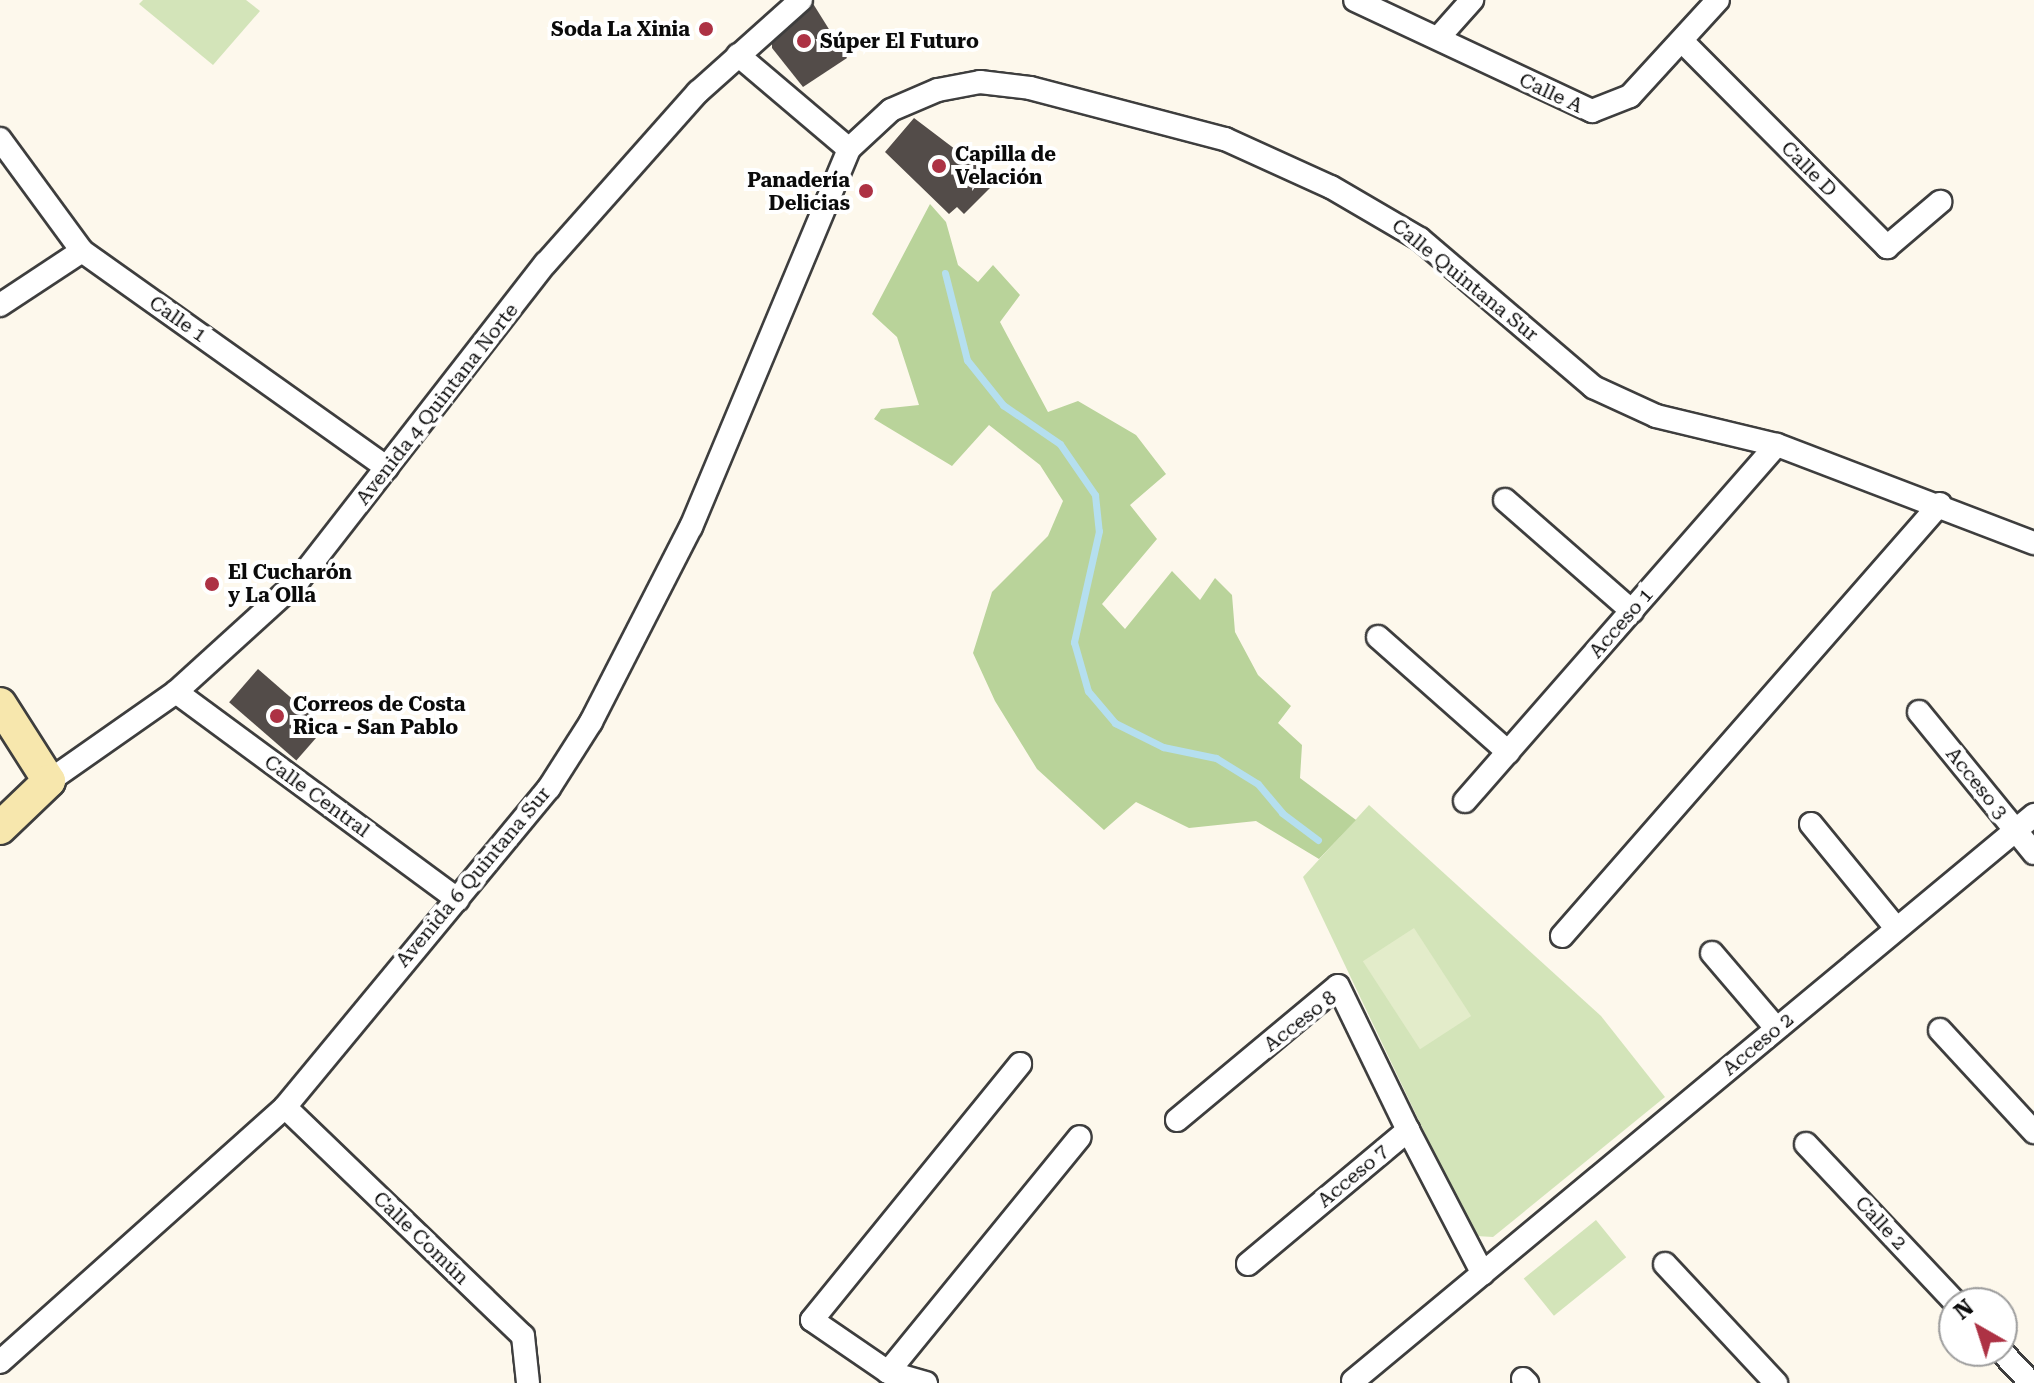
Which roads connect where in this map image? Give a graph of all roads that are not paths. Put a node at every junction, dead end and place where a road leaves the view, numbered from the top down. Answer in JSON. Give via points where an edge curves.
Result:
{"nodes":[{"id":1,"x":801,"y":0,"type":"edge"},
{"id":2,"x":1355,"y":0,"type":"edge"},
{"id":3,"x":1472,"y":0,"type":"edge"},
{"id":4,"x":1718,"y":0,"type":"edge"},
{"id":5,"x":1439,"y":37,"type":"junction"},
{"id":6,"x":1682,"y":41,"type":"junction"},
{"id":7,"x":738,"y":55,"type":"junction"},
{"id":8,"x":0,"y":139,"type":"edge"},
{"id":9,"x":849,"y":149,"type":"junction"},
{"id":10,"x":1940,"y":202,"type":"dead end"},
{"id":11,"x":82,"y":251,"type":"junction"},
{"id":12,"x":0,"y":305,"type":"edge"},
{"id":13,"x":1777,"y":445,"type":"junction"},
{"id":14,"x":387,"y":468,"type":"junction"},
{"id":15,"x":1505,"y":500,"type":"dead end"},
{"id":16,"x":1940,"y":504,"type":"junction"},
{"id":17,"x":2034,"y":543,"type":"edge"},
{"id":18,"x":1632,"y":611,"type":"junction"},
{"id":19,"x":1378,"y":637,"type":"dead end"},
{"id":20,"x":176,"y":692,"type":"junction"},
{"id":21,"x":0,"y":704,"type":"edge"},
{"id":22,"x":1919,"y":712,"type":"dead end"},
{"id":23,"x":1508,"y":752,"type":"junction"},
{"id":24,"x":49,"y":781,"type":"junction"},
{"id":25,"x":1465,"y":801,"type":"dead end"},
{"id":26,"x":2034,"y":815,"type":"edge"},
{"id":27,"x":1811,"y":824,"type":"dead end"},
{"id":28,"x":0,"y":828,"type":"edge"},
{"id":29,"x":2015,"y":830,"type":"junction"},
{"id":30,"x":2034,"y":853,"type":"edge"},
{"id":31,"x":458,"y":900,"type":"junction"},
{"id":32,"x":1896,"y":928,"type":"junction"},
{"id":33,"x":1562,"y":936,"type":"dead end"},
{"id":34,"x":1712,"y":953,"type":"dead end"},
{"id":35,"x":1776,"y":1028,"type":"junction"},
{"id":36,"x":1940,"y":1030,"type":"dead end"},
{"id":37,"x":1020,"y":1064,"type":"dead end"},
{"id":38,"x":285,"y":1107,"type":"junction"},
{"id":39,"x":1177,"y":1120,"type":"dead end"},
{"id":40,"x":1408,"y":1130,"type":"junction"},
{"id":41,"x":2034,"y":1132,"type":"edge"},
{"id":42,"x":1080,"y":1137,"type":"dead end"},
{"id":43,"x":1806,"y":1144,"type":"dead end"},
{"id":44,"x":1248,"y":1264,"type":"dead end"},
{"id":45,"x":1665,"y":1264,"type":"dead end"},
{"id":46,"x":1483,"y":1274,"type":"junction"},
{"id":47,"x":1941,"y":1287,"type":"edge"},
{"id":48,"x":0,"y":1362,"type":"edge"},
{"id":49,"x":2016,"y":1367,"type":"edge"},
{"id":50,"x":888,"y":1372,"type":"junction"},
{"id":51,"x":1353,"y":1381,"type":"edge"},
{"id":52,"x":528,"y":1383,"type":"edge"},
{"id":53,"x":926,"y":1383,"type":"edge"},
{"id":54,"x":1776,"y":1383,"type":"edge"},
{"id":55,"x":2031,"y":1383,"type":"edge"}],
"edges":[{"from":1,"to":7,"type":"street","name":"Avenida 4 Quintana Norte"},
{"from":2,"to":5,"type":"street","name":"Calle A"},
{"from":3,"to":5,"type":"street"},
{"from":4,"to":6,"type":"street","name":"Calle A"},
{"from":5,"to":6,"type":"street","name":"Calle A","via":[[1568,104],[1592,111],[1630,96]]},
{"from":6,"to":10,"type":"street","name":"Calle D","via":[[1887,247]]},
{"from":7,"to":9,"type":"street"},
{"from":7,"to":14,"type":"street","name":"Avenida 4 Quintana Norte","via":[[698,92],[546,263]]},
{"from":8,"to":11,"type":"street","name":"Calle 1"},
{"from":9,"to":13,"type":"street","name":"Calle Quintana Sur","via":[[891,110],[938,90],[980,82],[1030,88],[1225,139],[1366,205],[1420,239],[1593,387],[1656,416]]},
{"from":9,"to":31,"type":"street","name":"Avenida 6 Quintana Sur","via":[[691,527],[640,633],[549,788]]},
{"from":11,"to":12,"type":"street"},
{"from":11,"to":14,"type":"street","name":"Calle 1"},
{"from":13,"to":16,"type":"street","name":"Calle Quintana Sur"},
{"from":13,"to":18,"type":"street","name":"Acceso 1"},
{"from":14,"to":20,"type":"street","name":"Avenida 4 Quintana Norte","via":[[298,581]]},
{"from":15,"to":18,"type":"street"},
{"from":16,"to":17,"type":"street","name":"Calle Quintana Sur"},
{"from":16,"to":33,"type":"street"},
{"from":18,"to":23,"type":"street","name":"Acceso 1"},
{"from":19,"to":23,"type":"street"},
{"from":20,"to":24,"type":"street","name":"Avenida 4 Quintana Norte"},
{"from":20,"to":31,"type":"street","name":"Calle Central"},
{"from":21,"to":24,"type":"main road"},
{"from":22,"to":29,"type":"street","name":"Acceso 3"},
{"from":23,"to":25,"type":"street","name":"Acceso 1"},
{"from":24,"to":28,"type":"main road"},
{"from":26,"to":29,"type":"street","name":"Acceso 2"},
{"from":27,"to":32,"type":"street"},
{"from":29,"to":30,"type":"street","name":"Acceso 3"},
{"from":29,"to":32,"type":"street","name":"Acceso 2"},
{"from":31,"to":38,"type":"street","name":"Avenida 6 Quintana Sur"},
{"from":32,"to":35,"type":"street","name":"Acceso 2"},
{"from":34,"to":35,"type":"street"},
{"from":35,"to":46,"type":"street","name":"Acceso 2"},
{"from":36,"to":41,"type":"street"},
{"from":37,"to":50,"type":"street","via":[[812,1320]]},
{"from":38,"to":48,"type":"street","name":"Avenida 6 Quintana Sur"},
{"from":38,"to":52,"type":"street","name":"Calle Común","via":[[523,1336]]},
{"from":39,"to":40,"type":"street","name":"Acceso 8","via":[[1338,986]]},
{"from":40,"to":44,"type":"street","name":"Acceso 7"},
{"from":40,"to":46,"type":"street","name":"Acceso 7"},
{"from":42,"to":50,"type":"street"},
{"from":43,"to":47,"type":"street","name":"Calle 2"},
{"from":45,"to":54,"type":"street"},
{"from":46,"to":51,"type":"street","name":"Acceso 2"},
{"from":49,"to":55,"type":"street"},
{"from":50,"to":53,"type":"street"}]}
